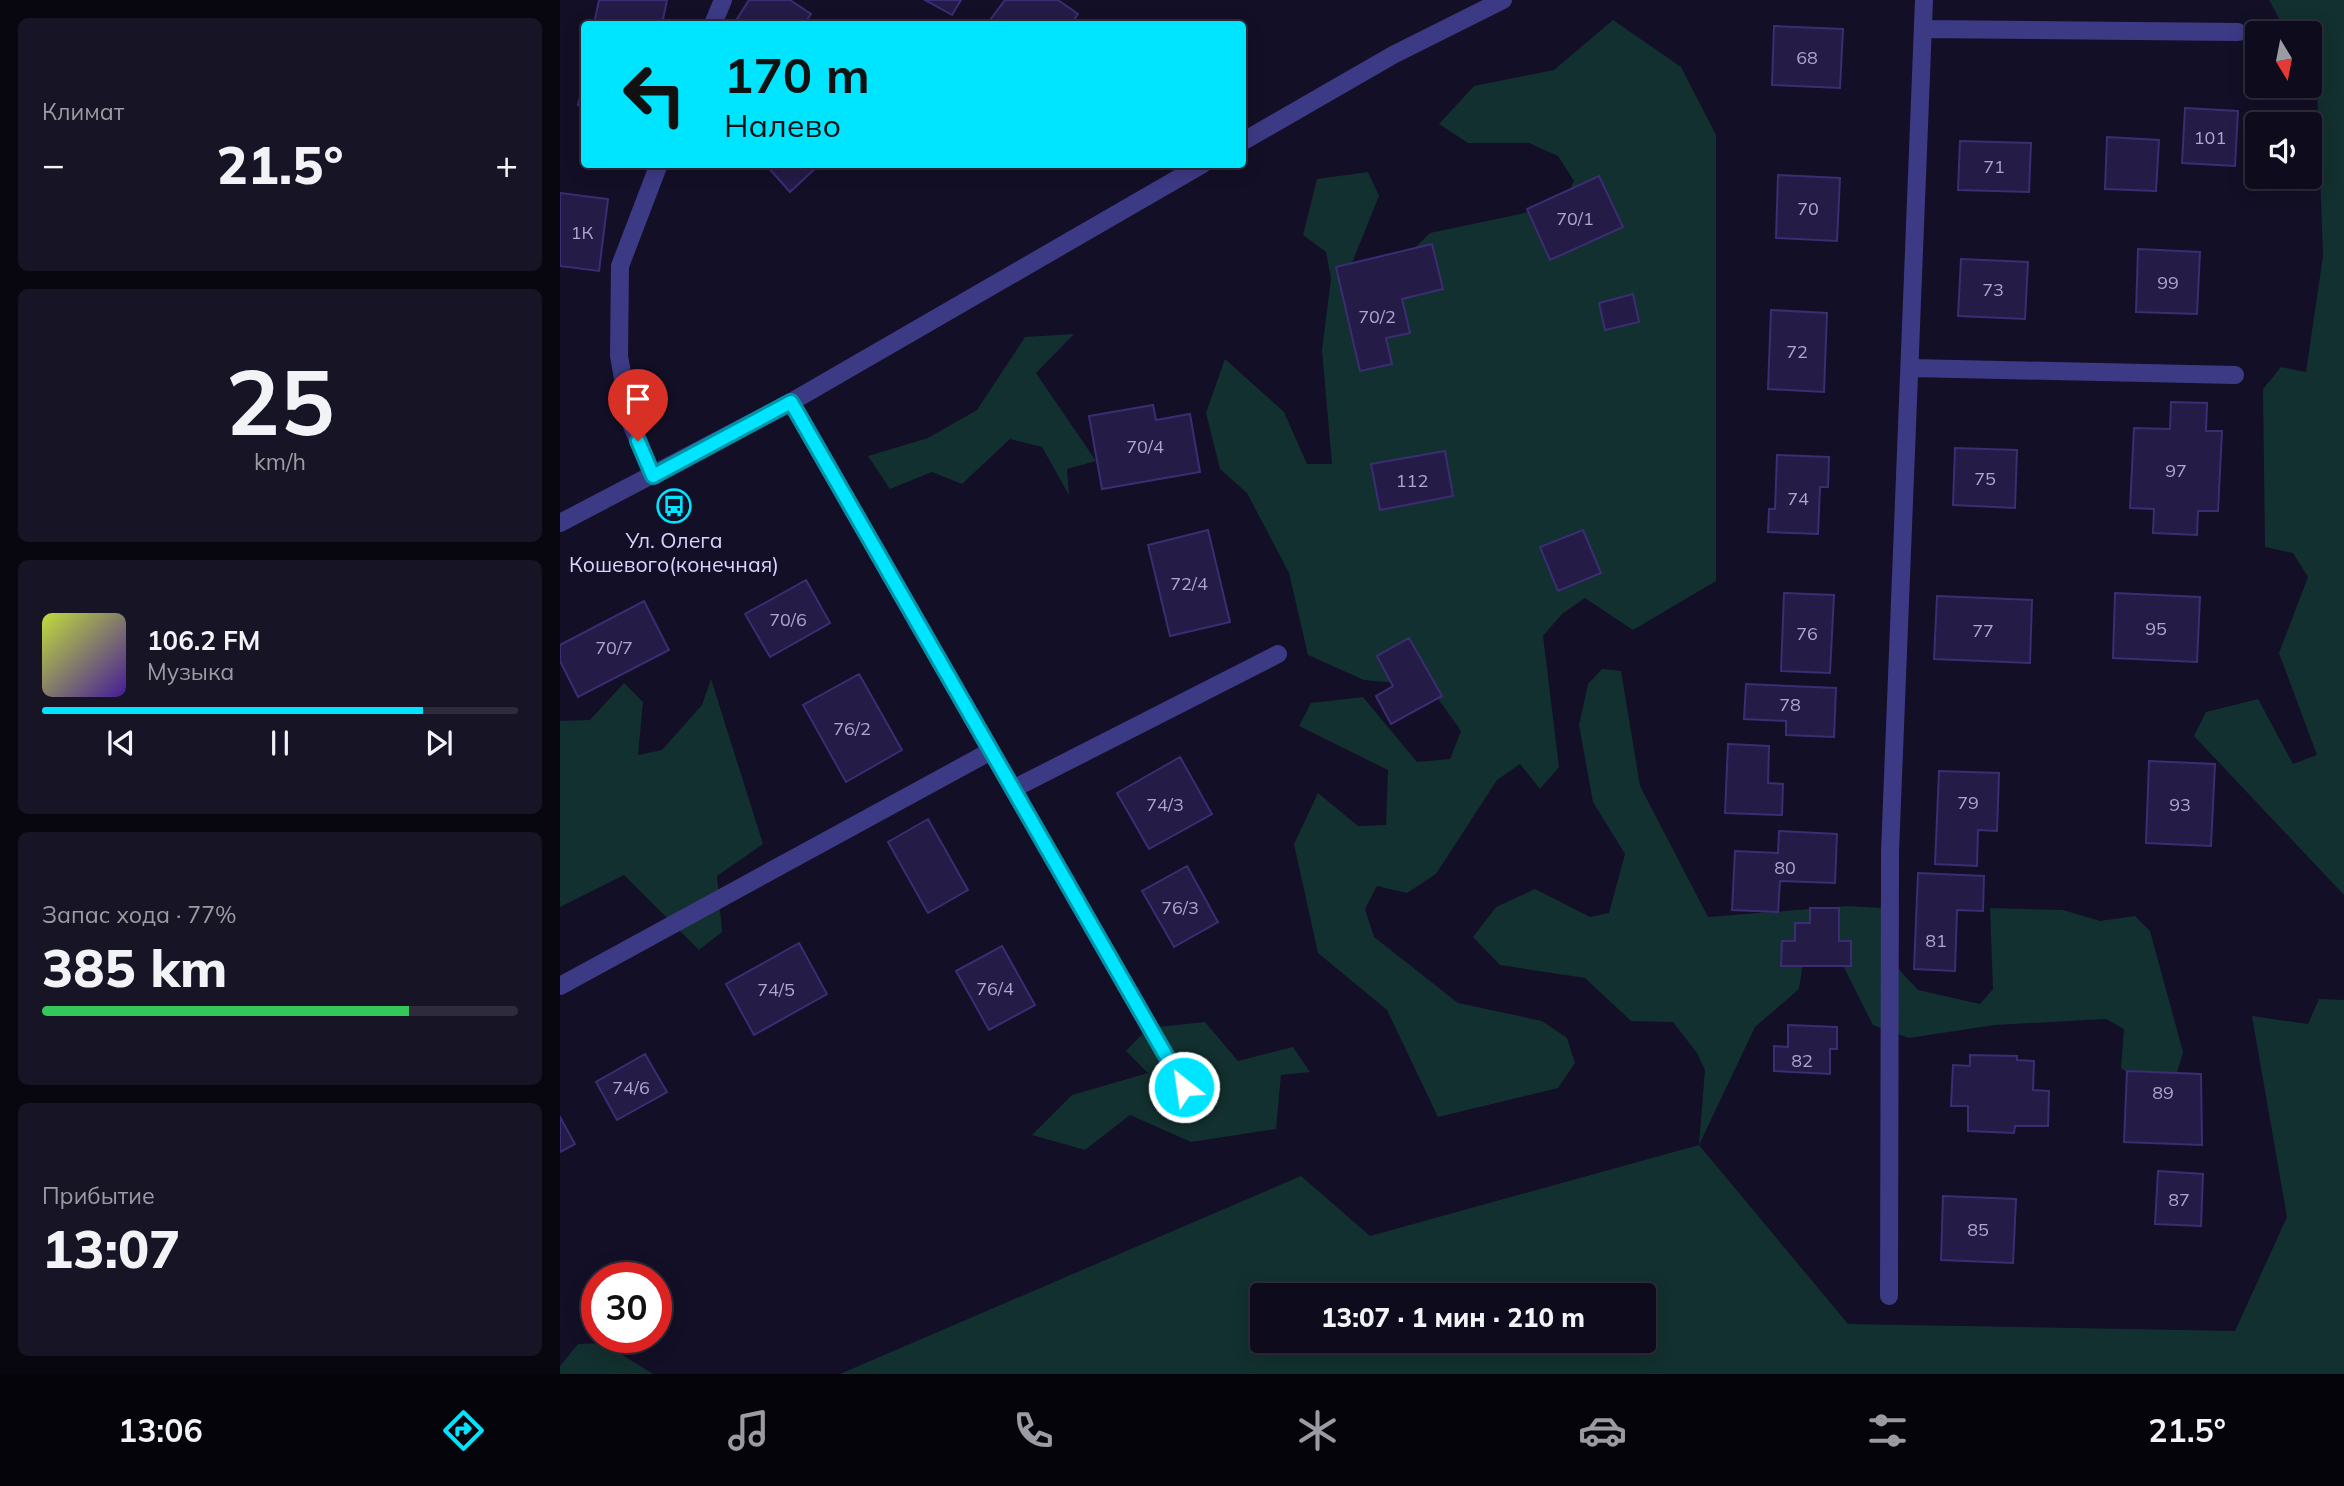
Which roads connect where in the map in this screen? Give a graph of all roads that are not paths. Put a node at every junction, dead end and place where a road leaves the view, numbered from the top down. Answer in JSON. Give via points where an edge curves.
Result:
{"nodes":[{"id":1,"x":723,"y":0,"type":"edge"},
{"id":2,"x":1503,"y":0,"type":"edge"},
{"id":3,"x":1924,"y":0,"type":"edge"},
{"id":4,"x":714,"y":21,"type":"edge"},
{"id":5,"x":1923,"y":29,"type":"junction"},
{"id":6,"x":2238,"y":32,"type":"dead end"},
{"id":7,"x":1246,"y":140,"type":"edge"},
{"id":8,"x":658,"y":168,"type":"edge"},
{"id":9,"x":1196,"y":168,"type":"edge"},
{"id":10,"x":1911,"y":368,"type":"junction"},
{"id":11,"x":2235,"y":374,"type":"dead end"},
{"id":12,"x":791,"y":402,"type":"junction"},
{"id":13,"x":653,"y":476,"type":"junction"},
{"id":14,"x":560,"y":523,"type":"edge"},
{"id":15,"x":1278,"y":653,"type":"dead end"},
{"id":16,"x":991,"y":751,"type":"junction"},
{"id":17,"x":1013,"y":789,"type":"junction"},
{"id":18,"x":560,"y":986,"type":"edge"},
{"id":19,"x":1184,"y":1087,"type":"dead end"},
{"id":20,"x":1889,"y":1296,"type":"dead end"}],
"edges":[{"from":1,"to":4,"type":"street"},
{"from":2,"to":7,"type":"street","via":[[1393,55]]},
{"from":3,"to":5,"type":"street"},
{"from":5,"to":6,"type":"street"},
{"from":5,"to":10,"type":"street"},
{"from":8,"to":13,"type":"street","via":[[620,279],[619,356],[631,423]]},
{"from":9,"to":12,"type":"street"},
{"from":10,"to":11,"type":"street"},
{"from":10,"to":20,"type":"street","via":[[1891,852]]},
{"from":12,"to":13,"type":"street"},
{"from":12,"to":16,"type":"street"},
{"from":13,"to":14,"type":"street"},
{"from":15,"to":17,"type":"street"},
{"from":16,"to":17,"type":"street"},
{"from":16,"to":18,"type":"street"},
{"from":17,"to":19,"type":"street"}]}
